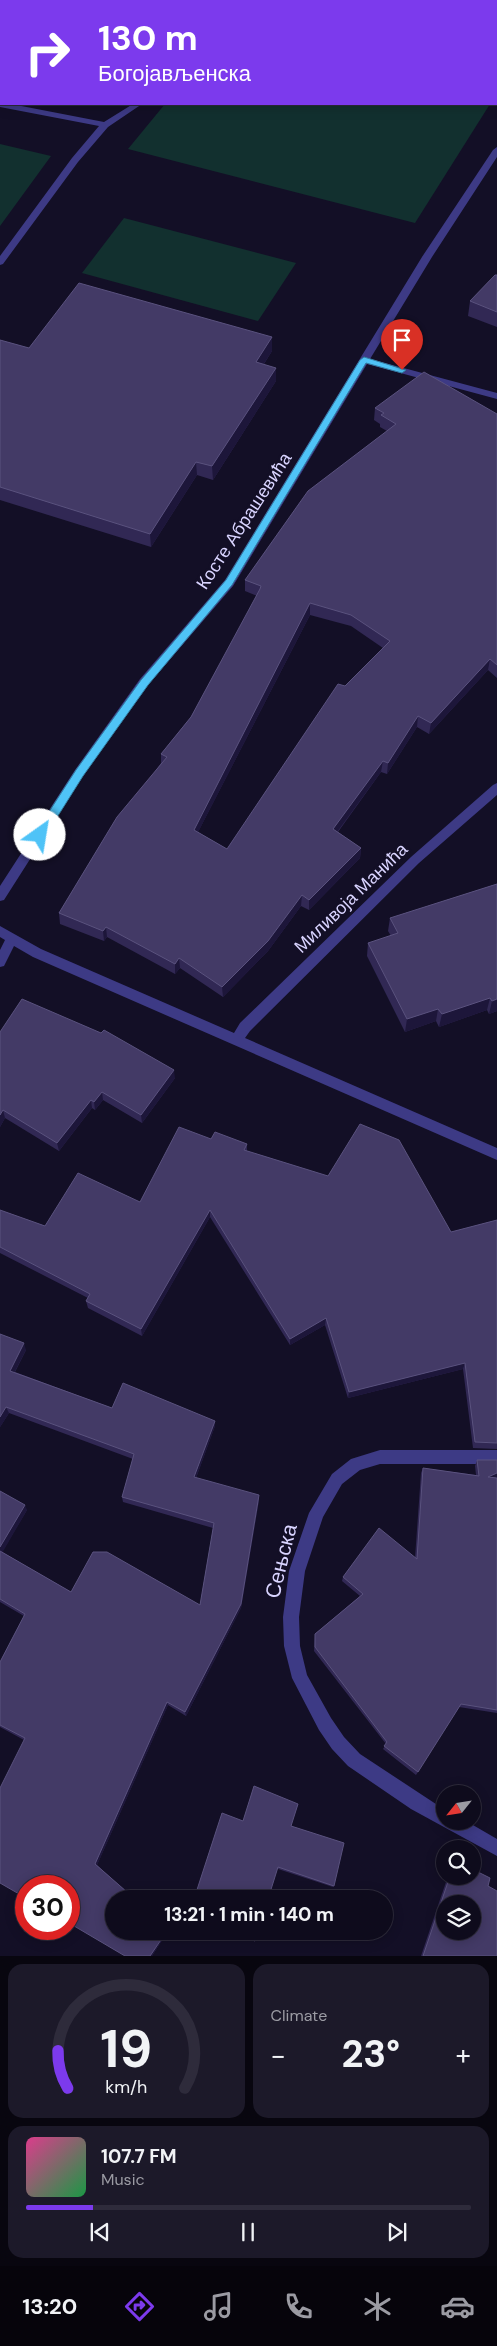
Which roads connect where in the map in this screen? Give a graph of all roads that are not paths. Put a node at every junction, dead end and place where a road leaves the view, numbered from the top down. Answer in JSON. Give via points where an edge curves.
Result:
{"nodes":[{"id":1,"x":5,"y":105,"type":"edge"},
{"id":2,"x":136,"y":105,"type":"edge"},
{"id":3,"x":105,"y":125,"type":"junction"},
{"id":4,"x":497,"y":150,"type":"edge"},
{"id":5,"x":0,"y":262,"type":"edge"},
{"id":6,"x":364,"y":360,"type":"junction"},
{"id":7,"x":497,"y":396,"type":"edge"},
{"id":8,"x":497,"y":788,"type":"edge"},
{"id":9,"x":0,"y":896,"type":"edge"},
{"id":10,"x":0,"y":931,"type":"edge"},
{"id":11,"x":12,"y":938,"type":"junction"},
{"id":12,"x":0,"y":962,"type":"edge"},
{"id":13,"x":237,"y":1040,"type":"junction"},
{"id":14,"x":497,"y":1154,"type":"edge"},
{"id":15,"x":497,"y":1457,"type":"edge"},
{"id":16,"x":436,"y":1814,"type":"edge"},
{"id":17,"x":465,"y":1830,"type":"edge"},
{"id":18,"x":497,"y":1848,"type":"edge"}],
"edges":[{"from":1,"to":3,"type":"street"},
{"from":2,"to":3,"type":"street"},
{"from":3,"to":5,"type":"street","via":[[74,160]]},
{"from":4,"to":6,"type":"street","name":"Косте Абрашевића"},
{"from":6,"to":7,"type":"street"},
{"from":6,"to":9,"type":"street","name":"Косте Абрашевића","via":[[229,583],[144,682],[79,773]]},
{"from":8,"to":13,"type":"street","name":"Миливоја Манића","via":[[415,860],[244,1027]]},
{"from":10,"to":11,"type":"street"},
{"from":11,"to":12,"type":"street"},
{"from":11,"to":13,"type":"street","via":[[37,953]]},
{"from":13,"to":14,"type":"street"},
{"from":15,"to":16,"type":"street","name":"Сењска","via":[[380,1457],[356,1464],[337,1479],[317,1513],[297,1571],[290,1616],[292,1646],[300,1678],[325,1724],[354,1760]]},
{"from":17,"to":18,"type":"street"}]}
